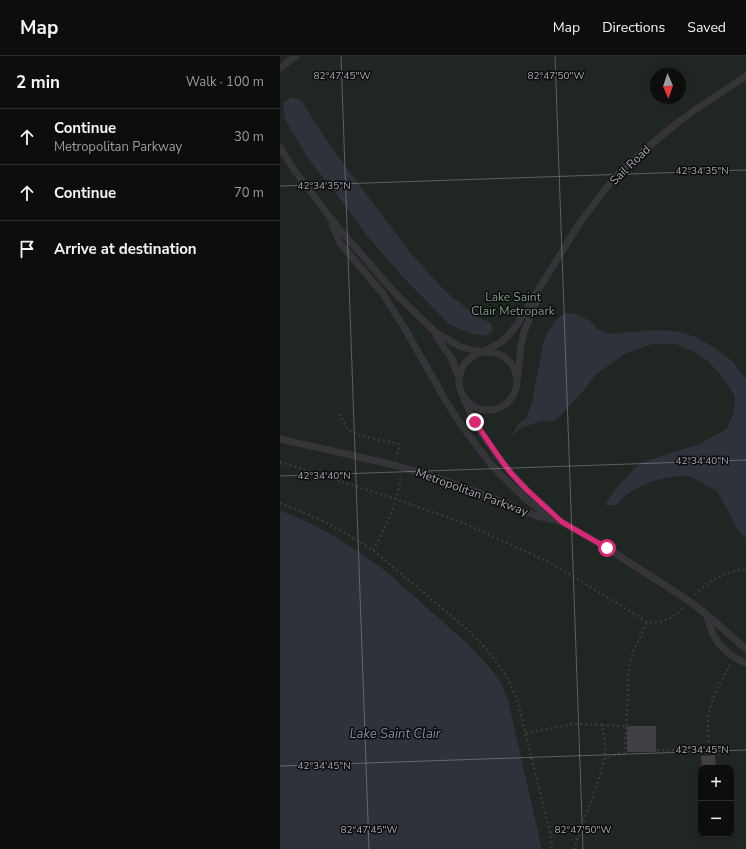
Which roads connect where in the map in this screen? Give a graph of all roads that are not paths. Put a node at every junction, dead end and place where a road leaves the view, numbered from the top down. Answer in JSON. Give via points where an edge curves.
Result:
{"nodes":[{"id":1,"x":296,"y":56,"type":"edge"},
{"id":2,"x":280,"y":68,"type":"edge"},
{"id":3,"x":746,"y":76,"type":"edge"},
{"id":4,"x":280,"y":147,"type":"edge"},
{"id":5,"x":329,"y":216,"type":"junction"},
{"id":6,"x":544,"y":283,"type":"junction"},
{"id":7,"x":435,"y":332,"type":"junction"},
{"id":8,"x":483,"y":352,"type":"junction"},
{"id":9,"x":459,"y":378,"type":"junction"},
{"id":10,"x":517,"y":380,"type":"junction"},
{"id":11,"x":463,"y":396,"type":"junction"},
{"id":12,"x":280,"y":439,"type":"edge"},
{"id":13,"x":562,"y":522,"type":"junction"},
{"id":14,"x":706,"y":614,"type":"junction"},
{"id":15,"x":746,"y":649,"type":"edge"},
{"id":16,"x":746,"y":663,"type":"edge"}],
"edges":[{"from":1,"to":2,"type":"lane"},
{"from":3,"to":6,"type":"lane","name":"Sail Road","via":[[672,127],[619,173],[579,224]]},
{"from":4,"to":5,"type":"lane"},
{"from":5,"to":7,"type":"lane","via":[[395,293]]},
{"from":5,"to":13,"type":"lane","via":[[340,243],[382,294],[459,422],[489,462],[527,500],[542,512]]},
{"from":6,"to":8,"type":"lane","via":[[507,337]]},
{"from":6,"to":10,"type":"lane","via":[[524,332]]},
{"from":7,"to":8,"type":"lane","via":[[458,346]]},
{"from":7,"to":9,"type":"lane","via":[[452,359]]},
{"from":8,"to":9,"type":"lane","via":[[467,361],[461,369]]},
{"from":8,"to":10,"type":"lane","via":[[493,352],[510,362]]},
{"from":9,"to":11,"type":"lane"},
{"from":10,"to":11,"type":"lane","via":[[512,398],[496,409],[477,408],[469,404]]},
{"from":11,"to":13,"type":"lane","via":[[475,422],[510,472]]},
{"from":12,"to":13,"type":"lane","name":"Metropolitan Parkway","via":[[394,465],[438,478],[537,516]]},
{"from":13,"to":14,"type":"lane","name":"Metropolitan Parkway","via":[[626,560]]},
{"from":14,"to":15,"type":"lane","name":"Metropolitan Parkway"},
{"from":14,"to":16,"type":"lane","via":[[718,642],[734,657]]}]}
